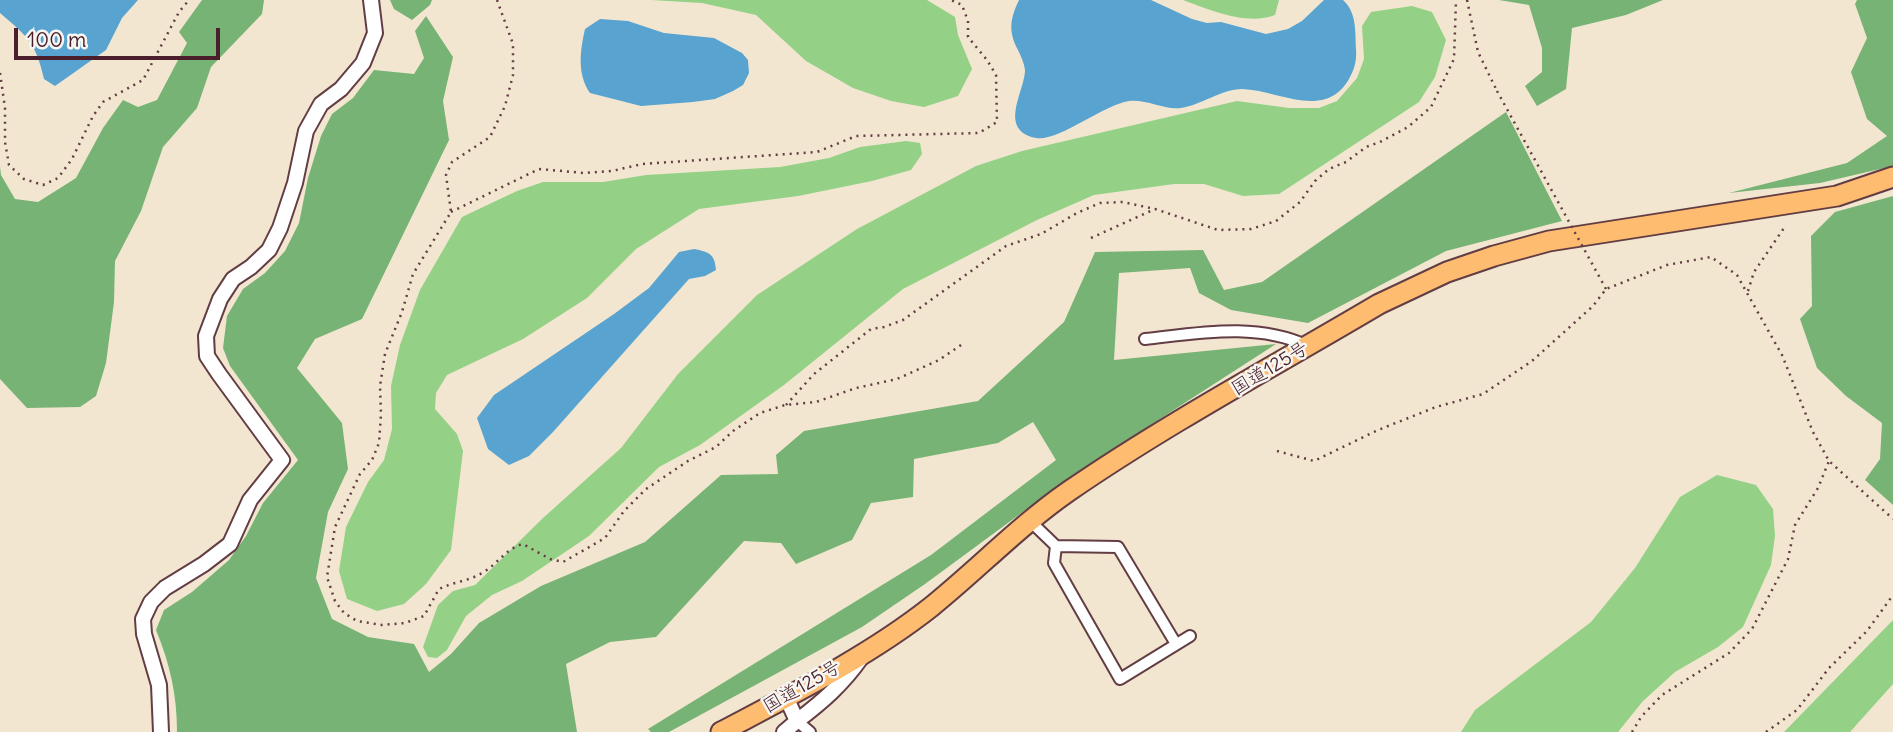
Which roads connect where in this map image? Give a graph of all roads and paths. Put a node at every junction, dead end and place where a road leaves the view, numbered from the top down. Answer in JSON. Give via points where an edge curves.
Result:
{"nodes":[{"id":1,"x":189,"y":0,"type":"edge"},
{"id":2,"x":371,"y":0,"type":"edge"},
{"id":3,"x":497,"y":0,"type":"edge"},
{"id":4,"x":951,"y":0,"type":"edge"},
{"id":5,"x":1456,"y":0,"type":"edge"},
{"id":6,"x":1467,"y":0,"type":"edge"},
{"id":7,"x":0,"y":73,"type":"edge"},
{"id":8,"x":1893,"y":177,"type":"edge"},
{"id":9,"x":1155,"y":209,"type":"junction"},
{"id":10,"x":451,"y":212,"type":"junction"},
{"id":11,"x":1784,"y":228,"type":"dead end"},
{"id":12,"x":1091,"y":239,"type":"dead end"},
{"id":13,"x":1606,"y":289,"type":"junction"},
{"id":14,"x":1747,"y":293,"type":"junction"},
{"id":15,"x":1145,"y":339,"type":"dead end"},
{"id":16,"x":964,"y":343,"type":"dead end"},
{"id":17,"x":1308,"y":346,"type":"junction"},
{"id":18,"x":785,"y":405,"type":"junction"},
{"id":19,"x":1277,"y":451,"type":"dead end"},
{"id":20,"x":1829,"y":461,"type":"junction"},
{"id":21,"x":1893,"y":519,"type":"edge"},
{"id":22,"x":1030,"y":521,"type":"junction"},
{"id":23,"x":1056,"y":546,"type":"junction"},
{"id":24,"x":1893,"y":595,"type":"edge"},
{"id":25,"x":1190,"y":636,"type":"dead end"},
{"id":26,"x":1176,"y":644,"type":"junction"},
{"id":27,"x":866,"y":651,"type":"junction"},
{"id":28,"x":786,"y":697,"type":"junction"},
{"id":29,"x":797,"y":721,"type":"junction"},
{"id":30,"x":161,"y":732,"type":"edge"},
{"id":31,"x":721,"y":732,"type":"edge"},
{"id":32,"x":784,"y":732,"type":"edge"},
{"id":33,"x":810,"y":732,"type":"edge"},
{"id":34,"x":1633,"y":732,"type":"edge"},
{"id":35,"x":1766,"y":732,"type":"edge"}],
"edges":[{"from":1,"to":7,"type":"path","via":[[143,80],[103,102],[72,159],[58,178],[43,185],[24,179],[9,165]]},
{"from":2,"to":30,"type":"street","via":[[375,33],[363,63],[321,104],[306,131],[280,228],[269,250],[233,279],[206,336],[207,356],[282,460],[250,500],[230,544],[165,588],[143,619],[159,685]]},
{"from":3,"to":10,"type":"path","via":[[513,44],[513,75],[490,137],[452,162],[446,175]]},
{"from":4,"to":10,"type":"path","via":[[962,5],[968,37],[996,75],[997,122],[979,133],[856,136],[817,152],[642,164],[612,171],[539,169]]},
{"from":5,"to":9,"type":"path","via":[[1454,59],[1431,107],[1408,127],[1329,169],[1276,221],[1251,229],[1218,230]]},
{"from":6,"to":13,"type":"path","bridge":true,"via":[[1478,52]]},
{"from":8,"to":17,"type":"highway","name":"国道125号","via":[[1837,196],[1549,241],[1494,256],[1407,290]]},
{"from":9,"to":12,"type":"path"},
{"from":9,"to":18,"type":"path","via":[[1100,203],[1055,228],[1006,246],[903,320],[871,329],[814,374]]},
{"from":10,"to":18,"type":"path","via":[[413,274],[385,355],[379,443],[335,527],[327,576],[335,601],[357,621],[382,625],[424,616],[439,589],[477,576],[510,548],[523,544],[563,562],[605,538],[646,489],[716,447],[760,413]]},
{"from":11,"to":14,"type":"path","via":[[1754,272]]},
{"from":13,"to":14,"type":"path","via":[[1667,265],[1711,257],[1737,275]]},
{"from":13,"to":19,"type":"path","via":[[1532,361],[1483,394],[1436,407],[1314,461]]},
{"from":14,"to":20,"type":"path","via":[[1782,355]]},
{"from":15,"to":17,"type":"street","via":[[1259,331]]},
{"from":16,"to":18,"type":"path","via":[[897,379],[816,402]]},
{"from":17,"to":22,"type":"highway","name":"国道125号","via":[[1099,470]]},
{"from":20,"to":21,"type":"path"},
{"from":20,"to":34,"type":"path","via":[[1795,525],[1788,559],[1752,629],[1729,653],[1662,695]]},
{"from":22,"to":23,"type":"street"},
{"from":22,"to":27,"type":"highway","name":"国道125号","via":[[930,608]]},
{"from":23,"to":26,"type":"street","via":[[1118,547]]},
{"from":23,"to":26,"type":"street","via":[[1054,562],[1120,679]]},
{"from":24,"to":35,"type":"path","via":[[1797,710]]},
{"from":25,"to":26,"type":"street"},
{"from":27,"to":28,"type":"highway","name":"国道125号"},
{"from":27,"to":29,"type":"street","via":[[831,695]]},
{"from":28,"to":29,"type":"street"},
{"from":28,"to":31,"type":"highway","name":"国道125号"},
{"from":29,"to":32,"type":"street"},
{"from":29,"to":33,"type":"street"}]}
